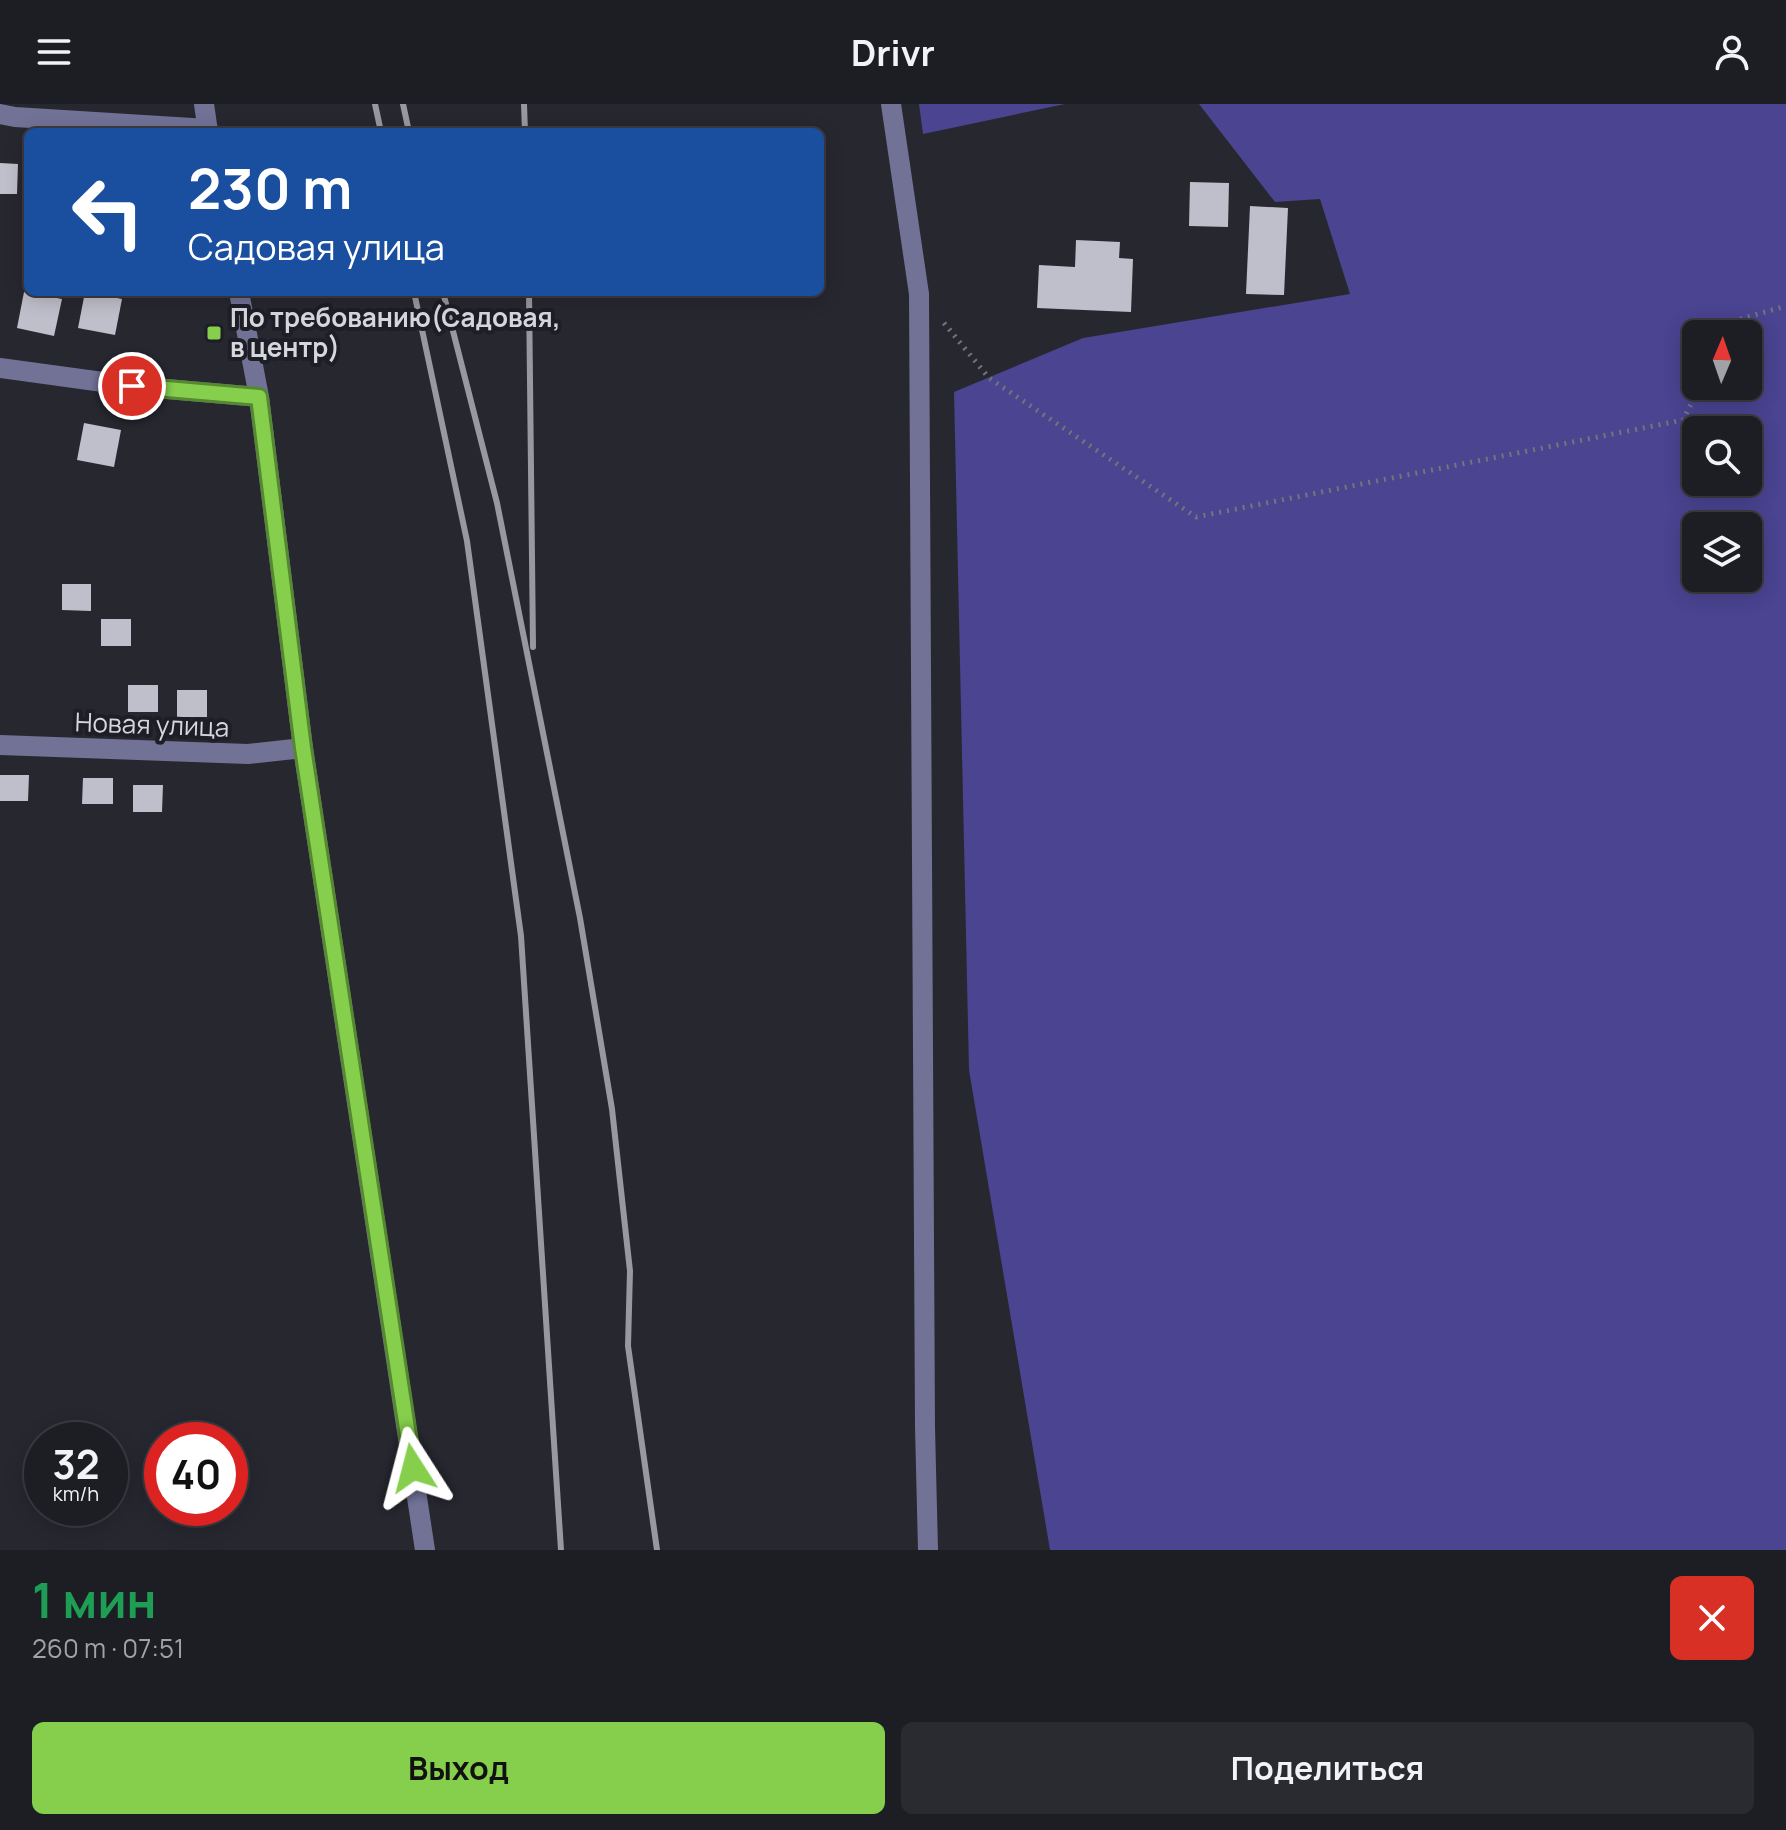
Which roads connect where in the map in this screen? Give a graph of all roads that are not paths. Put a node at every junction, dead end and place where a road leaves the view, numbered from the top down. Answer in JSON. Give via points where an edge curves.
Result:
{"nodes":[{"id":1,"x":204,"y":104,"type":"edge"},
{"id":2,"x":891,"y":104,"type":"edge"},
{"id":3,"x":0,"y":114,"type":"edge"},
{"id":4,"x":167,"y":128,"type":"edge"},
{"id":5,"x":208,"y":128,"type":"edge"},
{"id":6,"x":240,"y":296,"type":"edge"},
{"id":7,"x":0,"y":368,"type":"edge"},
{"id":8,"x":259,"y":397,"type":"junction"},
{"id":9,"x":0,"y":745,"type":"edge"},
{"id":10,"x":303,"y":748,"type":"junction"},
{"id":11,"x":425,"y":1550,"type":"edge"},
{"id":12,"x":928,"y":1550,"type":"edge"}],
"edges":[{"from":1,"to":5,"type":"street"},
{"from":2,"to":12,"type":"street","via":[[919,294]]},
{"from":3,"to":4,"type":"street"},
{"from":6,"to":8,"type":"street"},
{"from":7,"to":8,"type":"street"},
{"from":8,"to":10,"type":"street"},
{"from":9,"to":10,"type":"street","name":"Новая улица","via":[[248,754]]},
{"from":10,"to":11,"type":"street"}]}
